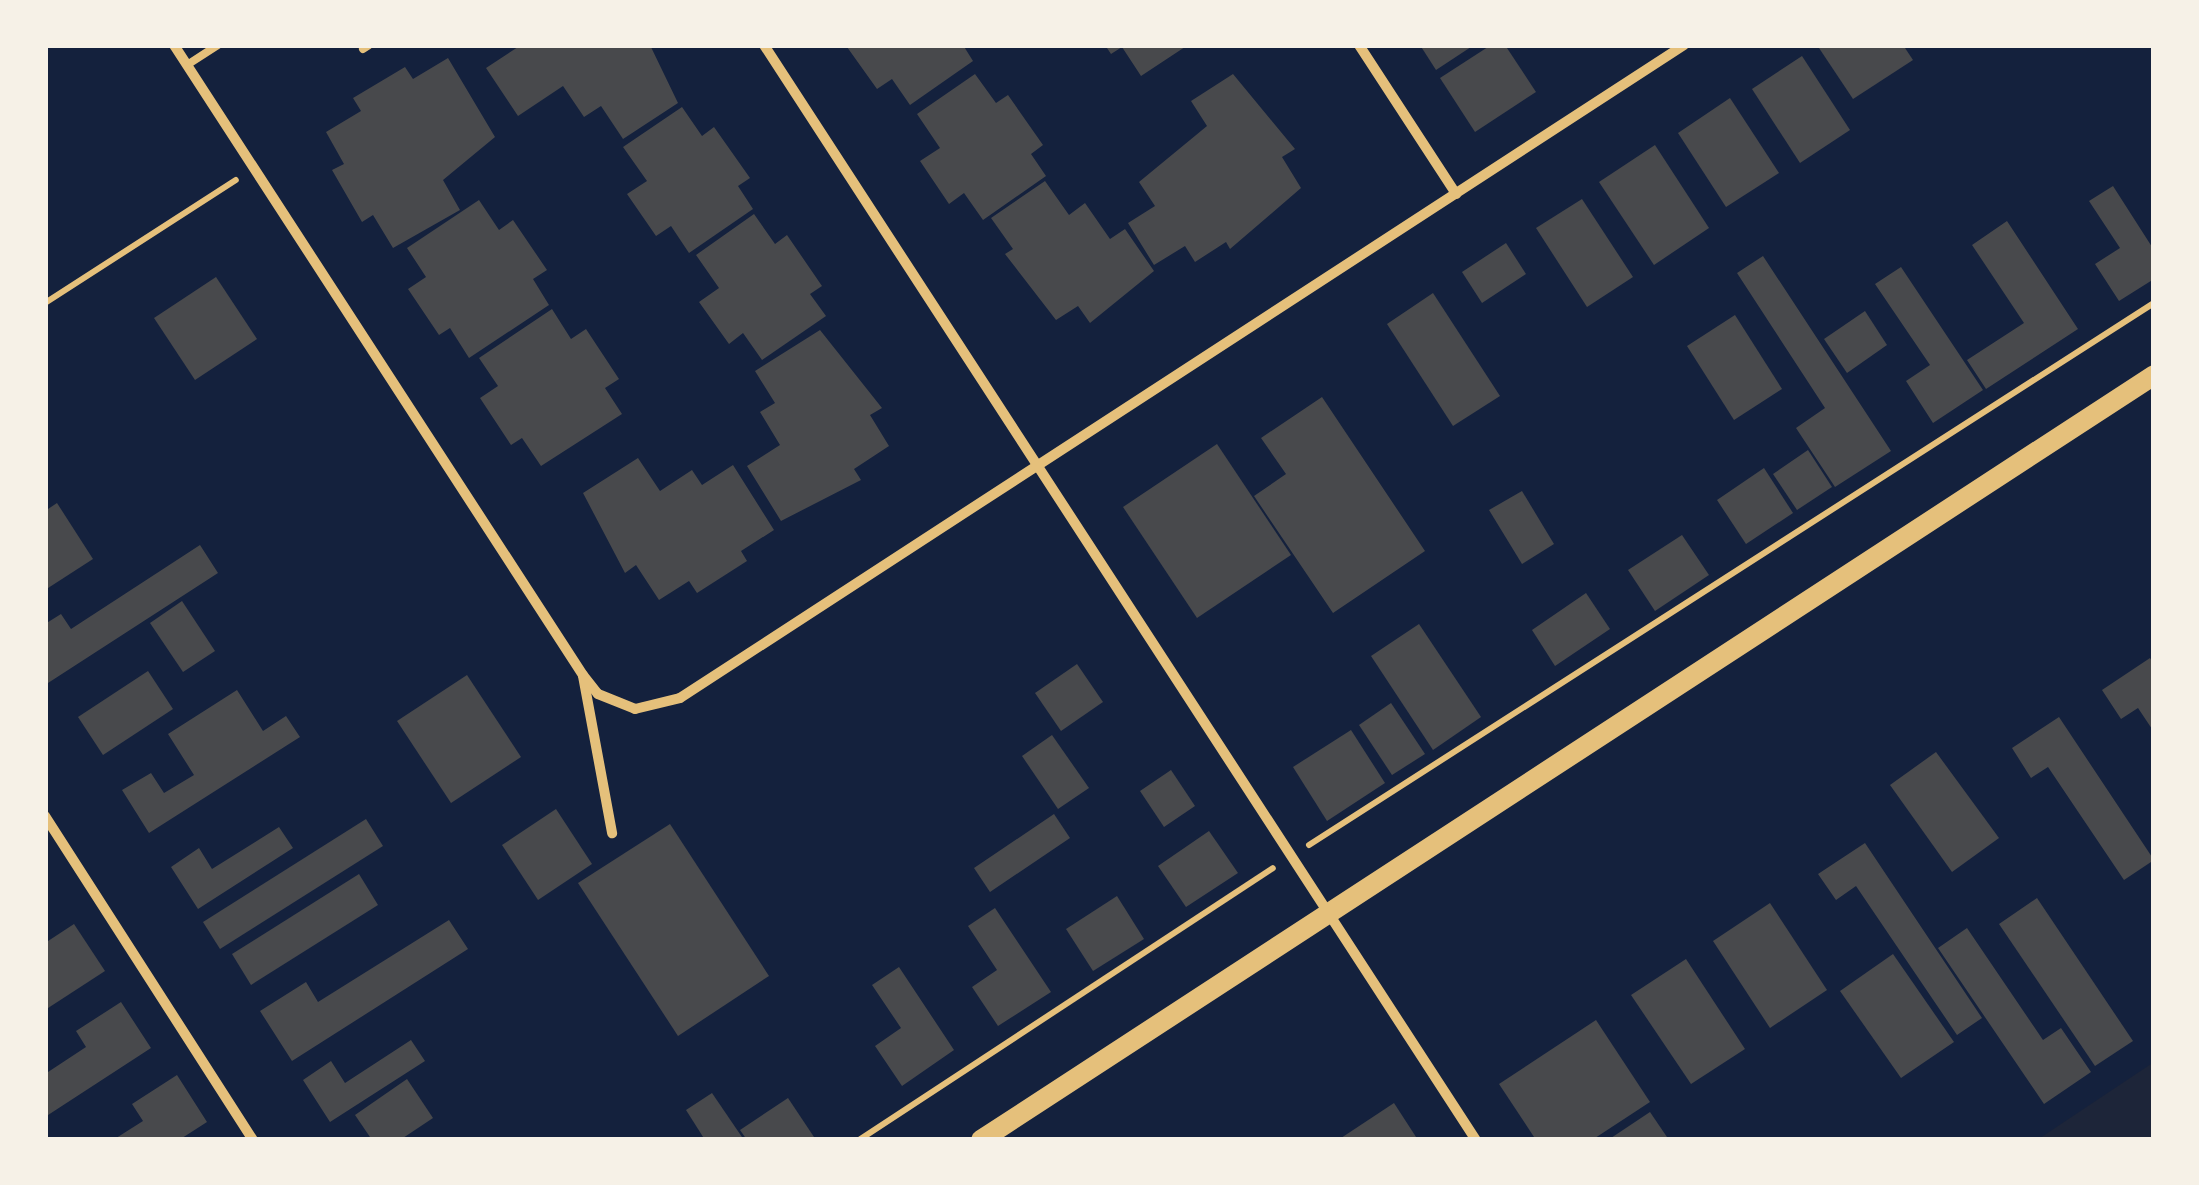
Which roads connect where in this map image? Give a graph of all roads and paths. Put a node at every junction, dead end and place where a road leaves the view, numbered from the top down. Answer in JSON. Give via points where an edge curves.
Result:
{"nodes":[{"id":1,"x":174,"y":45,"type":"edge"},
{"id":2,"x":218,"y":45,"type":"edge"},
{"id":3,"x":764,"y":45,"type":"edge"},
{"id":4,"x":1359,"y":45,"type":"edge"},
{"id":5,"x":1684,"y":45,"type":"edge"},
{"id":6,"x":187,"y":66,"type":"junction"},
{"id":7,"x":254,"y":169,"type":"junction"},
{"id":8,"x":1456,"y":194,"type":"junction"},
{"id":9,"x":2154,"y":303,"type":"edge"},
{"id":10,"x":45,"y":304,"type":"edge"},
{"id":11,"x":2154,"y":376,"type":"edge"},
{"id":12,"x":1038,"y":466,"type":"junction"},
{"id":13,"x":582,"y":674,"type":"junction"},
{"id":14,"x":45,"y":816,"type":"edge"},
{"id":15,"x":612,"y":834,"type":"dead end"},
{"id":16,"x":1289,"y":858,"type":"junction"},
{"id":17,"x":1328,"y":914,"type":"junction"},
{"id":18,"x":253,"y":1140,"type":"edge"},
{"id":19,"x":859,"y":1140,"type":"edge"},
{"id":20,"x":981,"y":1140,"type":"edge"},
{"id":21,"x":1476,"y":1140,"type":"edge"}],
"edges":[{"from":1,"to":6,"type":"street"},
{"from":2,"to":6,"type":"lane"},
{"from":3,"to":12,"type":"street"},
{"from":4,"to":8,"type":"street"},
{"from":5,"to":8,"type":"street"},
{"from":6,"to":7,"type":"street"},
{"from":7,"to":10,"type":"path"},
{"from":7,"to":13,"type":"street"},
{"from":8,"to":12,"type":"street"},
{"from":9,"to":16,"type":"path"},
{"from":11,"to":17,"type":"main road"},
{"from":12,"to":13,"type":"street","via":[[680,698],[634,710],[598,694]]},
{"from":12,"to":16,"type":"street"},
{"from":13,"to":15,"type":"street"},
{"from":14,"to":18,"type":"street"},
{"from":16,"to":17,"type":"street"},
{"from":16,"to":19,"type":"path"},
{"from":17,"to":20,"type":"main road"},
{"from":17,"to":21,"type":"street"}]}
